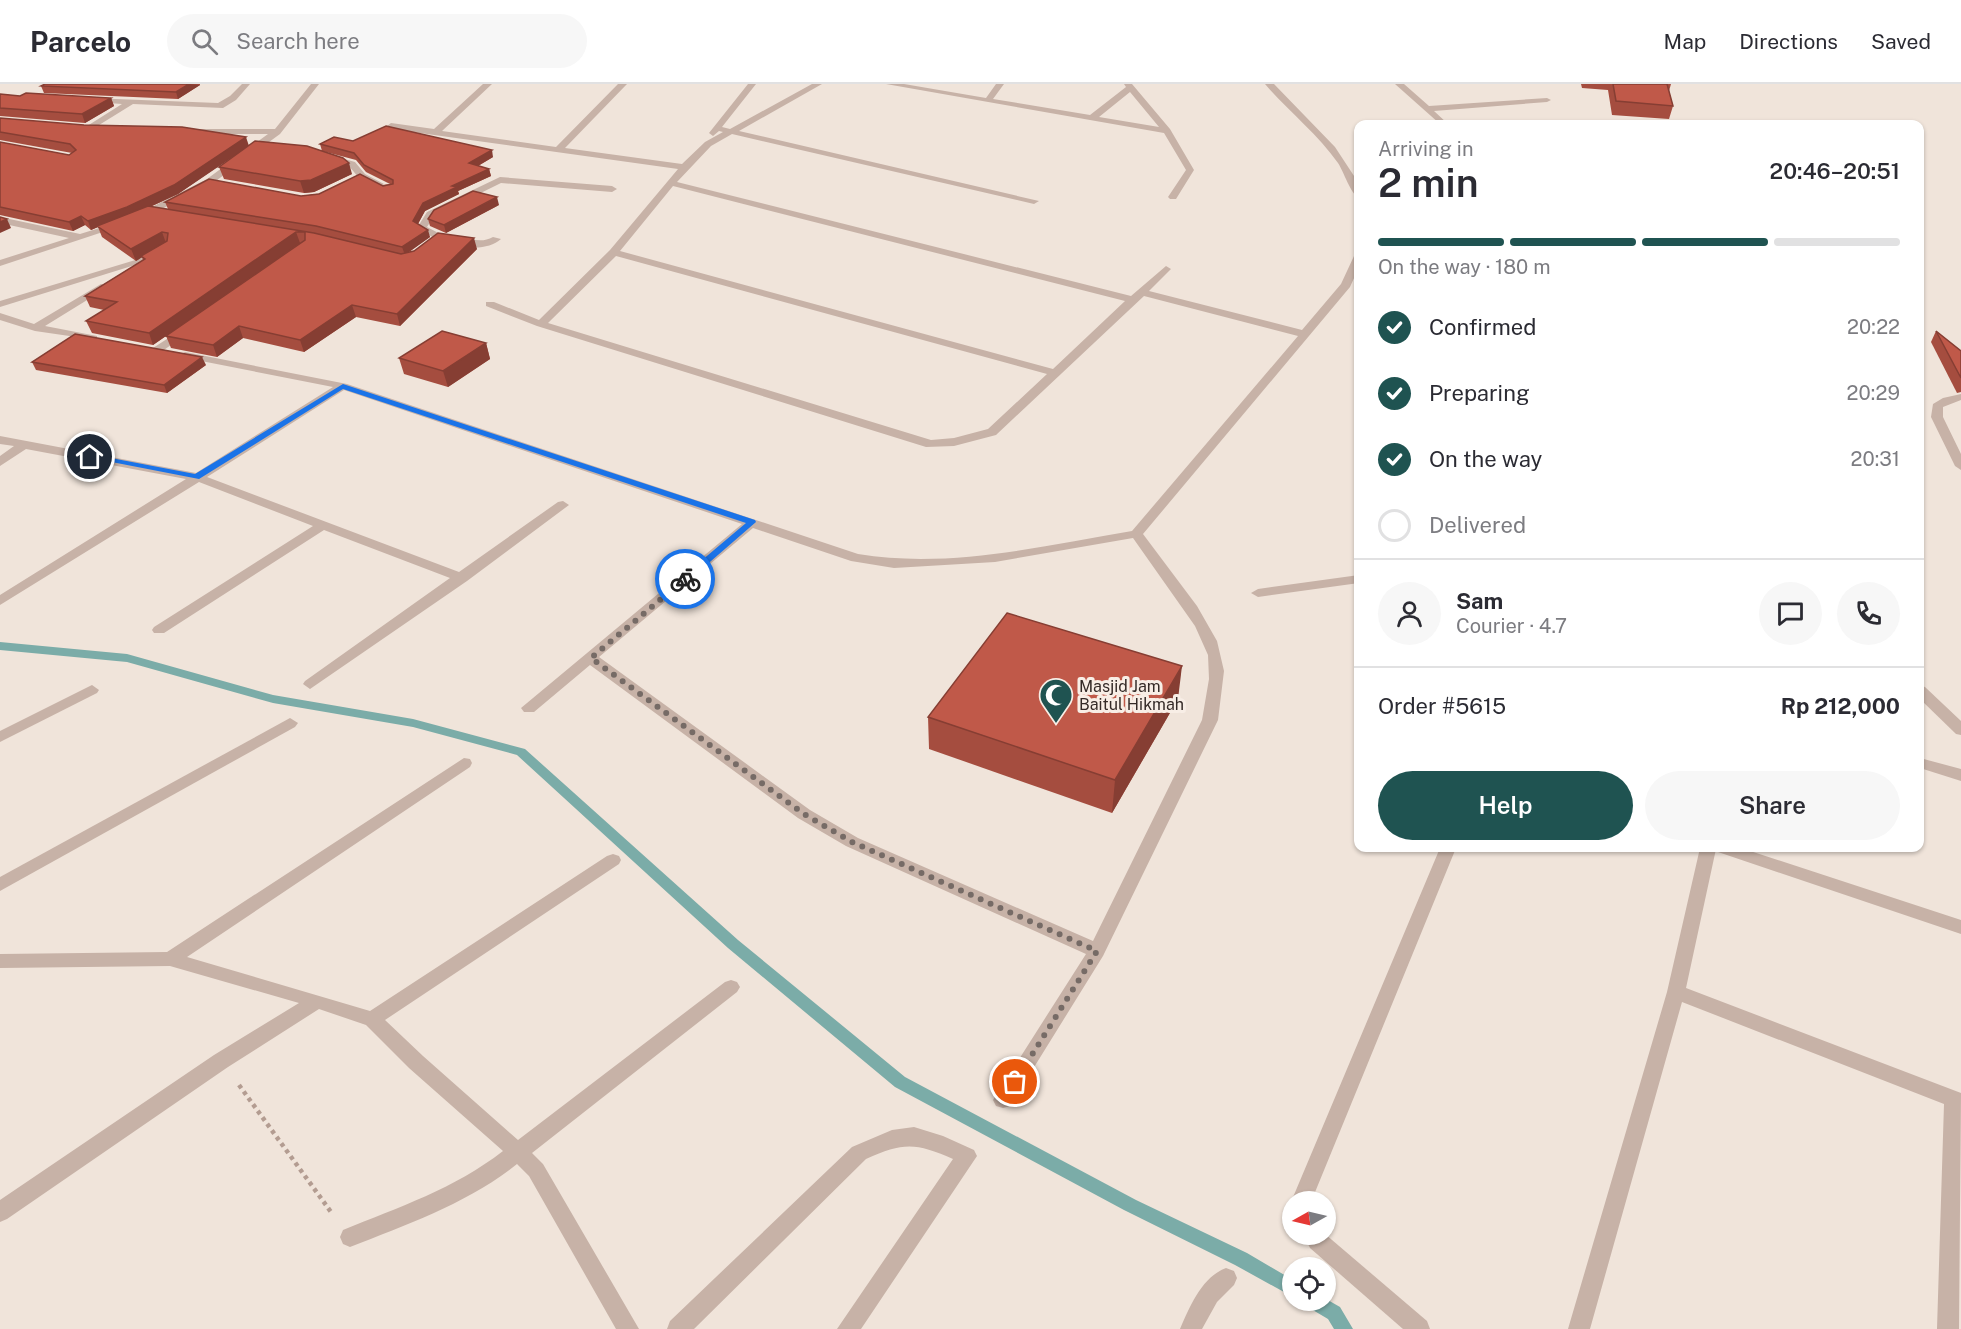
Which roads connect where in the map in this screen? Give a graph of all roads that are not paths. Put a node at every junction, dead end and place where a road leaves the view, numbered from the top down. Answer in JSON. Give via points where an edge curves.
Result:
{"nodes":[{"id":1,"x":246,"y":84,"type":"edge"},
{"id":2,"x":315,"y":84,"type":"edge"},
{"id":3,"x":488,"y":84,"type":"edge"},
{"id":4,"x":623,"y":84,"type":"edge"},
{"id":5,"x":752,"y":84,"type":"edge"},
{"id":6,"x":818,"y":84,"type":"edge"},
{"id":7,"x":890,"y":84,"type":"edge"},
{"id":8,"x":896,"y":84,"type":"edge"},
{"id":9,"x":1000,"y":84,"type":"edge"},
{"id":10,"x":1269,"y":84,"type":"edge"},
{"id":11,"x":1399,"y":84,"type":"edge"},
{"id":12,"x":1130,"y":86,"type":"edge"},
{"id":13,"x":85,"y":99,"type":"edge"},
{"id":14,"x":989,"y":99,"type":"junction"},
{"id":15,"x":1547,"y":100,"type":"dead end"},
{"id":16,"x":131,"y":102,"type":"junction"},
{"id":17,"x":1427,"y":109,"type":"junction"},
{"id":18,"x":1092,"y":118,"type":"junction"},
{"id":19,"x":1439,"y":120,"type":"edge"},
{"id":20,"x":391,"y":126,"type":"edge"},
{"id":21,"x":77,"y":127,"type":"edge"},
{"id":22,"x":88,"y":128,"type":"junction"},
{"id":23,"x":716,"y":128,"type":"junction"},
{"id":24,"x":111,"y":129,"type":"edge"},
{"id":25,"x":182,"y":130,"type":"edge"},
{"id":26,"x":1167,"y":131,"type":"junction"},
{"id":27,"x":276,"y":132,"type":"junction"},
{"id":28,"x":436,"y":132,"type":"junction"},
{"id":29,"x":735,"y":132,"type":"junction"},
{"id":30,"x":708,"y":144,"type":"junction"},
{"id":31,"x":256,"y":147,"type":"junction"},
{"id":32,"x":267,"y":148,"type":"edge"},
{"id":33,"x":558,"y":150,"type":"junction"},
{"id":34,"x":318,"y":155,"type":"edge"},
{"id":35,"x":684,"y":167,"type":"junction"},
{"id":36,"x":210,"y":181,"type":"junction"},
{"id":37,"x":1354,"y":181,"type":"edge"},
{"id":38,"x":221,"y":183,"type":"edge"},
{"id":39,"x":671,"y":183,"type":"junction"},
{"id":40,"x":389,"y":189,"type":"edge"},
{"id":41,"x":612,"y":189,"type":"dead end"},
{"id":42,"x":1173,"y":197,"type":"dead end"},
{"id":43,"x":1034,"y":201,"type":"dead end"},
{"id":44,"x":151,"y":212,"type":"junction"},
{"id":45,"x":166,"y":215,"type":"edge"},
{"id":46,"x":0,"y":220,"type":"edge"},
{"id":47,"x":82,"y":237,"type":"junction"},
{"id":48,"x":441,"y":237,"type":"junction"},
{"id":49,"x":496,"y":239,"type":"dead end"},
{"id":50,"x":614,"y":252,"type":"junction"},
{"id":51,"x":156,"y":254,"type":"edge"},
{"id":52,"x":419,"y":254,"type":"edge"},
{"id":53,"x":146,"y":260,"type":"junction"},
{"id":54,"x":0,"y":263,"type":"edge"},
{"id":55,"x":1354,"y":267,"type":"edge"},
{"id":56,"x":1166,"y":269,"type":"dead end"},
{"id":57,"x":1142,"y":292,"type":"junction"},
{"id":58,"x":1133,"y":300,"type":"junction"},
{"id":59,"x":0,"y":304,"type":"edge"},
{"id":60,"x":490,"y":304,"type":"dead end"},
{"id":61,"x":0,"y":316,"type":"edge"},
{"id":62,"x":195,"y":323,"type":"edge"},
{"id":63,"x":542,"y":324,"type":"junction"},
{"id":64,"x":35,"y":328,"type":"junction"},
{"id":65,"x":1304,"y":334,"type":"junction"},
{"id":66,"x":102,"y":340,"type":"edge"},
{"id":67,"x":1055,"y":373,"type":"junction"},
{"id":68,"x":343,"y":386,"type":"junction"},
{"id":69,"x":1961,"y":398,"type":"edge"},
{"id":70,"x":0,"y":440,"type":"edge"},
{"id":71,"x":25,"y":444,"type":"junction"},
{"id":72,"x":0,"y":462,"type":"edge"},
{"id":73,"x":1961,"y":466,"type":"edge"},
{"id":74,"x":196,"y":477,"type":"junction"},
{"id":75,"x":563,"y":506,"type":"dead end"},
{"id":76,"x":752,"y":522,"type":"junction"},
{"id":77,"x":321,"y":526,"type":"junction"},
{"id":78,"x":1136,"y":534,"type":"junction"},
{"id":79,"x":462,"y":578,"type":"junction"},
{"id":80,"x":1354,"y":580,"type":"edge"},
{"id":81,"x":1258,"y":593,"type":"dead end"},
{"id":82,"x":0,"y":601,"type":"edge"},
{"id":83,"x":159,"y":630,"type":"dead end"},
{"id":84,"x":591,"y":658,"type":"junction"},
{"id":85,"x":310,"y":684,"type":"dead end"},
{"id":86,"x":92,"y":690,"type":"dead end"},
{"id":87,"x":1924,"y":694,"type":"edge"},
{"id":88,"x":529,"y":708,"type":"dead end"},
{"id":89,"x":290,"y":723,"type":"dead end"},
{"id":90,"x":1961,"y":730,"type":"edge"},
{"id":91,"x":0,"y":737,"type":"edge"},
{"id":92,"x":464,"y":763,"type":"dead end"},
{"id":93,"x":1924,"y":764,"type":"edge"},
{"id":94,"x":1961,"y":775,"type":"edge"},
{"id":95,"x":1446,"y":852,"type":"edge"},
{"id":96,"x":1707,"y":852,"type":"edge"},
{"id":97,"x":1736,"y":852,"type":"edge"},
{"id":98,"x":614,"y":860,"type":"dead end"},
{"id":99,"x":0,"y":885,"type":"edge"},
{"id":100,"x":1961,"y":927,"type":"edge"},
{"id":101,"x":1097,"y":951,"type":"junction"},
{"id":102,"x":170,"y":959,"type":"junction"},
{"id":103,"x":0,"y":961,"type":"edge"},
{"id":104,"x":731,"y":987,"type":"dead end"},
{"id":105,"x":1676,"y":992,"type":"junction"},
{"id":106,"x":317,"y":1001,"type":"junction"},
{"id":107,"x":372,"y":1019,"type":"junction"},
{"id":108,"x":1003,"y":1100,"type":"dead end"},
{"id":109,"x":1957,"y":1101,"type":"edge"},
{"id":110,"x":518,"y":1152,"type":"junction"},
{"id":111,"x":1306,"y":1191,"type":"edge"},
{"id":112,"x":0,"y":1212,"type":"edge"},
{"id":113,"x":350,"y":1237,"type":"road end"},
{"id":114,"x":1321,"y":1245,"type":"edge"},
{"id":115,"x":1226,"y":1278,"type":"dead end"},
{"id":116,"x":628,"y":1329,"type":"edge"},
{"id":117,"x":678,"y":1329,"type":"edge"},
{"id":118,"x":848,"y":1329,"type":"edge"},
{"id":119,"x":1191,"y":1329,"type":"edge"},
{"id":120,"x":1419,"y":1329,"type":"edge"},
{"id":121,"x":1579,"y":1329,"type":"edge"},
{"id":122,"x":1948,"y":1329,"type":"edge"}],
"edges":[{"from":1,"to":16,"type":"street","via":[[220,106]]},
{"from":2,"to":27,"type":"street"},
{"from":3,"to":28,"type":"street"},
{"from":4,"to":33,"type":"street"},
{"from":5,"to":23,"type":"street"},
{"from":6,"to":29,"type":"street"},
{"from":7,"to":8,"type":"street"},
{"from":8,"to":14,"type":"street"},
{"from":9,"to":14,"type":"street"},
{"from":10,"to":37,"type":"street","via":[[1326,143]]},
{"from":11,"to":17,"type":"street"},
{"from":12,"to":18,"type":"street"},
{"from":12,"to":26,"type":"street"},
{"from":13,"to":16,"type":"street"},
{"from":14,"to":18,"type":"street"},
{"from":15,"to":17,"type":"street"},
{"from":16,"to":22,"type":"street"},
{"from":17,"to":19,"type":"street"},
{"from":18,"to":26,"type":"street"},
{"from":20,"to":28,"type":"street"},
{"from":21,"to":22,"type":"street"},
{"from":22,"to":24,"type":"street"},
{"from":23,"to":29,"type":"street"},
{"from":23,"to":30,"type":"street"},
{"from":25,"to":27,"type":"street"},
{"from":26,"to":42,"type":"street","via":[[1190,170]]},
{"from":27,"to":31,"type":"street"},
{"from":28,"to":33,"type":"street"},
{"from":29,"to":30,"type":"street"},
{"from":29,"to":43,"type":"street"},
{"from":30,"to":35,"type":"street"},
{"from":31,"to":32,"type":"street"},
{"from":31,"to":36,"type":"street"},
{"from":33,"to":35,"type":"street"},
{"from":34,"to":40,"type":"street","via":[[352,164],[358,178]]},
{"from":35,"to":39,"type":"street"},
{"from":36,"to":38,"type":"street"},
{"from":36,"to":44,"type":"street"},
{"from":39,"to":50,"type":"street"},
{"from":39,"to":58,"type":"street"},
{"from":41,"to":48,"type":"street","via":[[500,180],[430,214],[422,228]]},
{"from":44,"to":45,"type":"street"},
{"from":44,"to":47,"type":"street"},
{"from":46,"to":47,"type":"street"},
{"from":47,"to":54,"type":"street"},
{"from":48,"to":49,"type":"street","via":[[478,245]]},
{"from":48,"to":52,"type":"street"},
{"from":50,"to":63,"type":"street"},
{"from":50,"to":67,"type":"street"},
{"from":51,"to":53,"type":"street"},
{"from":53,"to":59,"type":"street"},
{"from":53,"to":64,"type":"street"},
{"from":55,"to":65,"type":"street","via":[[1346,285]]},
{"from":56,"to":57,"type":"street"},
{"from":57,"to":58,"type":"street"},
{"from":57,"to":65,"type":"street"},
{"from":58,"to":67,"type":"street"},
{"from":60,"to":63,"type":"street"},
{"from":61,"to":64,"type":"street"},
{"from":62,"to":68,"type":"street","via":[[152,349]]},
{"from":63,"to":67,"type":"street","via":[[930,444],[992,432]]},
{"from":64,"to":66,"type":"street"},
{"from":65,"to":78,"type":"street"},
{"from":68,"to":74,"type":"street"},
{"from":68,"to":76,"type":"street"},
{"from":69,"to":73,"type":"street","via":[[1937,406],[1937,417]]},
{"from":70,"to":71,"type":"street"},
{"from":71,"to":72,"type":"street"},
{"from":71,"to":74,"type":"street"},
{"from":74,"to":77,"type":"street"},
{"from":74,"to":82,"type":"street"},
{"from":75,"to":79,"type":"street"},
{"from":76,"to":78,"type":"street","via":[[856,558],[894,564],[995,558]]},
{"from":76,"to":84,"type":"street"},
{"from":77,"to":79,"type":"street"},
{"from":77,"to":83,"type":"street"},
{"from":78,"to":101,"type":"street","via":[[1203,627],[1215,656],[1217,685],[1210,720]]},
{"from":79,"to":85,"type":"street"},
{"from":80,"to":81,"type":"street"},
{"from":84,"to":88,"type":"street"},
{"from":84,"to":101,"type":"street","via":[[804,814],[852,842]]},
{"from":86,"to":91,"type":"street"},
{"from":87,"to":90,"type":"street"},
{"from":89,"to":99,"type":"street"},
{"from":92,"to":102,"type":"street"},
{"from":93,"to":94,"type":"street"},
{"from":95,"to":111,"type":"street"},
{"from":96,"to":105,"type":"street"},
{"from":97,"to":100,"type":"street"},
{"from":98,"to":107,"type":"street"},
{"from":101,"to":108,"type":"street"},
{"from":102,"to":103,"type":"street"},
{"from":102,"to":106,"type":"street"},
{"from":104,"to":110,"type":"street"},
{"from":105,"to":109,"type":"street"},
{"from":105,"to":121,"type":"street"},
{"from":106,"to":107,"type":"street"},
{"from":106,"to":112,"type":"street","via":[[221,1061]]},
{"from":107,"to":110,"type":"street"},
{"from":109,"to":122,"type":"street"},
{"from":110,"to":113,"type":"street","via":[[460,1191]]},
{"from":110,"to":116,"type":"street","via":[[536,1170]]},
{"from":114,"to":120,"type":"street"},
{"from":115,"to":119,"type":"street","via":[[1206,1298]]},
{"from":117,"to":118,"type":"street","via":[[859,1153],[891,1138],[919,1135],[967,1156]]}]}
